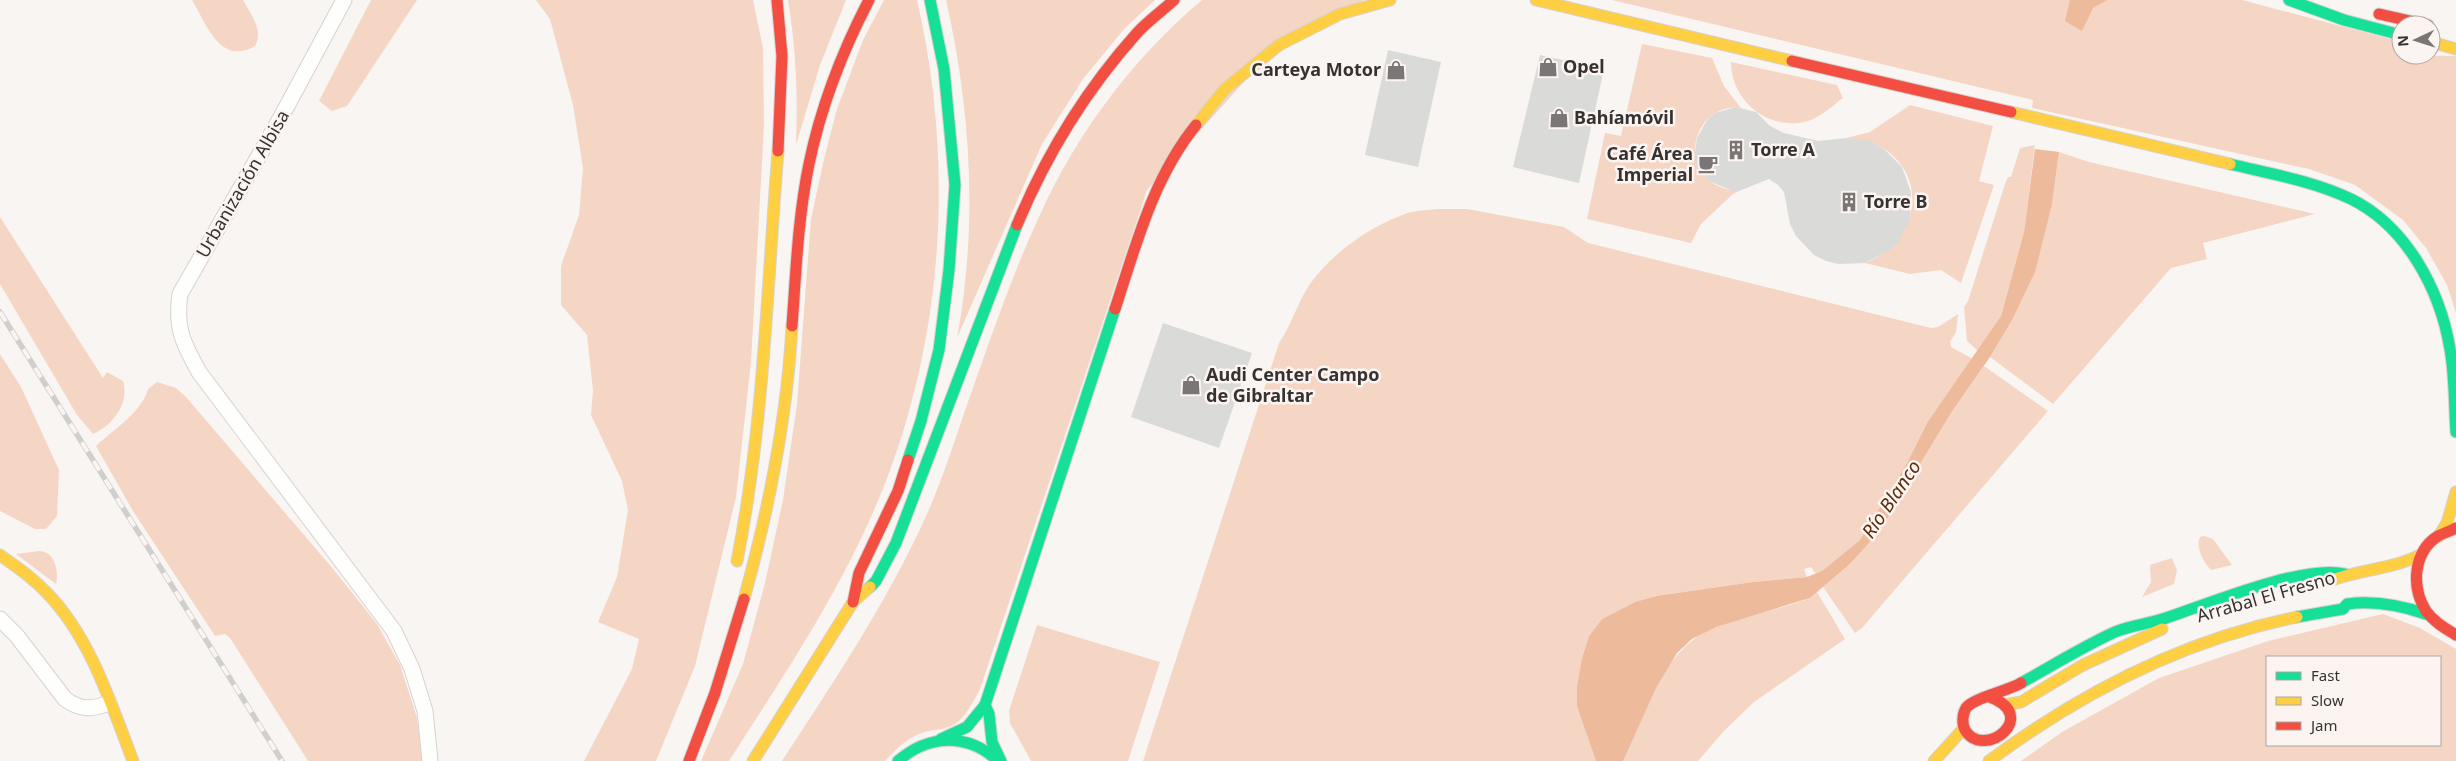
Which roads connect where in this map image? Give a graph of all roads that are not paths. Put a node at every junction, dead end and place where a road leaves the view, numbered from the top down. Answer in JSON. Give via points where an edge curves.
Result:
{"nodes":[{"id":1,"x":344,"y":0,"type":"edge"},
{"id":2,"x":777,"y":0,"type":"edge"},
{"id":3,"x":869,"y":0,"type":"edge"},
{"id":4,"x":930,"y":0,"type":"edge"},
{"id":5,"x":1174,"y":0,"type":"edge"},
{"id":6,"x":1390,"y":0,"type":"edge"},
{"id":7,"x":1536,"y":0,"type":"edge"},
{"id":8,"x":2289,"y":0,"type":"edge"},
{"id":9,"x":2315,"y":0,"type":"edge"},
{"id":10,"x":2334,"y":4,"type":"dead end"},
{"id":11,"x":2371,"y":12,"type":"dead end"},
{"id":12,"x":2391,"y":17,"type":"edge"},
{"id":13,"x":2391,"y":32,"type":"edge"},
{"id":14,"x":2441,"y":45,"type":"edge"},
{"id":15,"x":2456,"y":49,"type":"edge"},
{"id":16,"x":2456,"y":432,"type":"edge"},
{"id":17,"x":2456,"y":492,"type":"edge"},
{"id":18,"x":2456,"y":528,"type":"edge"},
{"id":19,"x":2439,"y":536,"type":"junction"},
{"id":20,"x":2422,"y":554,"type":"junction"},
{"id":21,"x":0,"y":555,"type":"edge"},
{"id":22,"x":735,"y":570,"type":"dead end"},
{"id":23,"x":2345,"y":574,"type":"junction"},
{"id":24,"x":853,"y":602,"type":"junction"},
{"id":25,"x":2347,"y":604,"type":"junction"},
{"id":26,"x":2426,"y":614,"type":"junction"},
{"id":27,"x":0,"y":619,"type":"edge"},
{"id":28,"x":2456,"y":635,"type":"edge"},
{"id":29,"x":1990,"y":697,"type":"junction"},
{"id":30,"x":109,"y":703,"type":"junction"},
{"id":31,"x":985,"y":705,"type":"junction"},
{"id":32,"x":2005,"y":705,"type":"junction"},
{"id":33,"x":2010,"y":727,"type":"junction"},
{"id":34,"x":1964,"y":728,"type":"junction"},
{"id":35,"x":941,"y":740,"type":"junction"},
{"id":36,"x":1993,"y":744,"type":"junction"},
{"id":37,"x":133,"y":761,"type":"edge"},
{"id":38,"x":430,"y":761,"type":"edge"},
{"id":39,"x":689,"y":761,"type":"edge"},
{"id":40,"x":753,"y":761,"type":"edge"},
{"id":41,"x":898,"y":761,"type":"edge"},
{"id":42,"x":1000,"y":761,"type":"edge"},
{"id":43,"x":1934,"y":761,"type":"edge"},
{"id":44,"x":1977,"y":761,"type":"edge"},
{"id":45,"x":1989,"y":761,"type":"edge"}],
"edges":[{"from":1,"to":38,"type":"street","name":"Urbanización Albisa","via":[[180,294],[177,315],[179,330],[199,372],[394,631],[412,669],[425,711]]},
{"from":2,"to":22,"type":"main road","via":[[782,82],[765,348],[758,439]]},
{"from":3,"to":39,"type":"main road","via":[[820,115],[800,219],[785,410],[771,499],[718,687]]},
{"from":4,"to":24,"type":"main road","via":[[944,69],[956,185],[939,350],[898,491],[859,574]]},
{"from":5,"to":24,"type":"main road","via":[[1138,32],[1100,78],[1063,132],[1032,188],[896,542],[876,580]]},
{"from":6,"to":31,"type":"main road","via":[[1340,14],[1278,45],[1225,89],[1181,143],[1149,205]]},
{"from":7,"to":16,"type":"main road","via":[[2308,183],[2364,206],[2386,223],[2408,249],[2430,282],[2442,311],[2450,349]]},
{"from":8,"to":13,"type":"main road"},
{"from":9,"to":10,"type":"main road"},
{"from":11,"to":12,"type":"main road"},
{"from":14,"to":15,"type":"main road"},
{"from":17,"to":19,"type":"main road","via":[[2447,523]]},
{"from":18,"to":19,"type":"main road"},
{"from":19,"to":20,"type":"main road"},
{"from":20,"to":23,"type":"main road","via":[[2408,564]]},
{"from":20,"to":26,"type":"main road","via":[[2416,578],[2420,603]]},
{"from":21,"to":30,"type":"main road","via":[[32,575],[62,609],[82,640]]},
{"from":23,"to":29,"type":"main road","name":"Arrabal El Fresno","via":[[2330,571],[2296,578],[2221,598],[2161,620],[2124,628],[2061,658],[2010,690]]},
{"from":23,"to":32,"type":"main road","name":"Arrabal El Fresno","via":[[2254,597],[2187,619],[2083,665],[2021,702]]},
{"from":24,"to":40,"type":"main road"},
{"from":25,"to":26,"type":"main road","via":[[2370,600],[2392,602]]},
{"from":25,"to":33,"type":"main road","via":[[2342,599],[2269,613],[2170,645],[2097,681],[2035,719]]},
{"from":25,"to":45,"type":"main road","name":"Arrabal El Fresno","via":[[2344,609],[2301,616],[2205,642],[2140,669],[2087,695]]},
{"from":26,"to":28,"type":"main road"},
{"from":27,"to":30,"type":"street","via":[[75,707],[86,709]]},
{"from":29,"to":32,"type":"main road"},
{"from":29,"to":34,"type":"main road","name":"Arrabal El Fresno","via":[[1979,698],[1966,707],[1962,718]]},
{"from":30,"to":37,"type":"main road"},
{"from":31,"to":35,"type":"main road","via":[[977,710],[962,730]]},
{"from":31,"to":42,"type":"main road","via":[[992,742]]},
{"from":32,"to":33,"type":"main road","via":[[2010,714]]},
{"from":33,"to":36,"type":"main road","via":[[2005,738]]},
{"from":34,"to":36,"type":"main road","via":[[1978,744]]},
{"from":34,"to":43,"type":"main road"},
{"from":35,"to":41,"type":"main road","via":[[914,748]]},
{"from":35,"to":42,"type":"main road","via":[[970,743]]},
{"from":36,"to":44,"type":"main road"}]}
